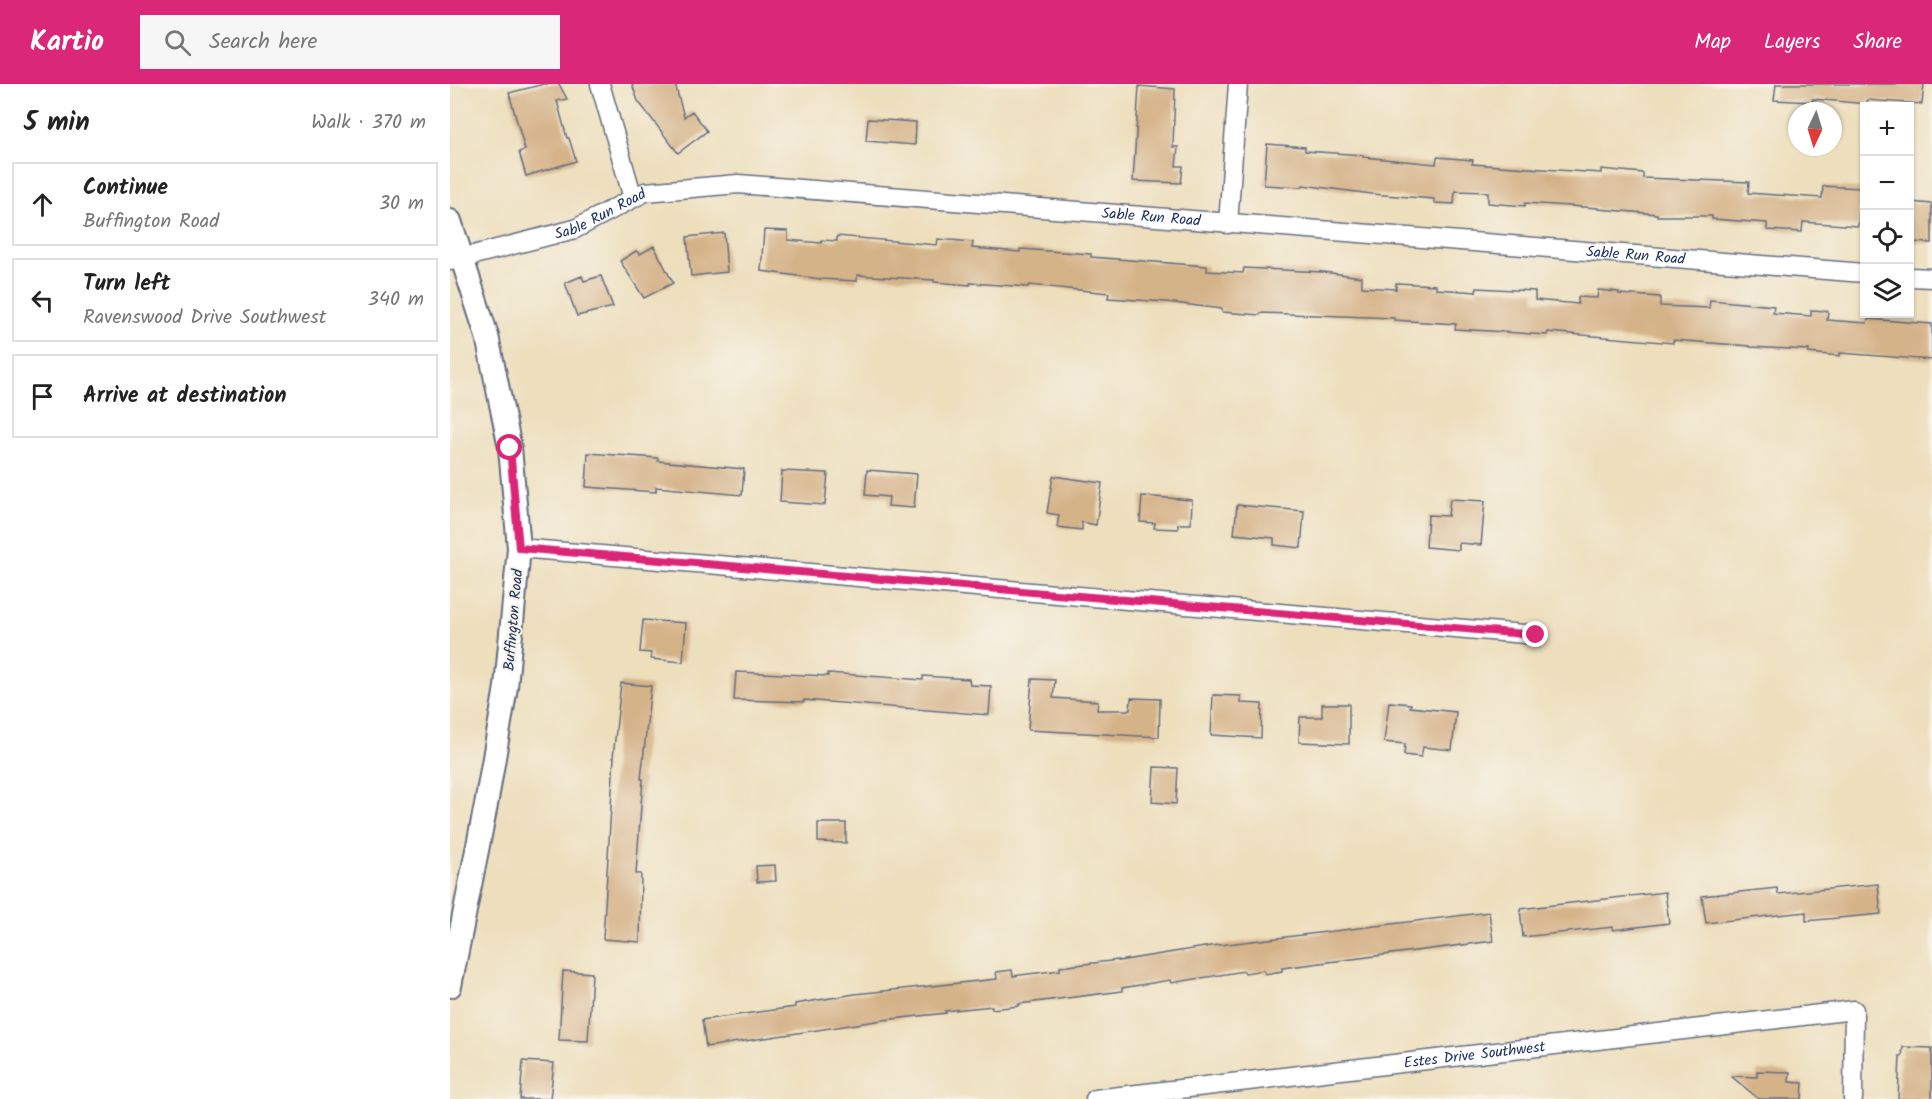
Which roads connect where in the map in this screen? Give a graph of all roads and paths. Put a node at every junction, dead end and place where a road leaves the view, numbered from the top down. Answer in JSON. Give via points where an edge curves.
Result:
{"nodes":[{"id":1,"x":600,"y":84,"type":"edge"},
{"id":2,"x":1238,"y":84,"type":"edge"},
{"id":3,"x":633,"y":198,"type":"junction"},
{"id":4,"x":450,"y":221,"type":"edge"},
{"id":5,"x":1228,"y":224,"type":"junction"},
{"id":6,"x":456,"y":260,"type":"edge"},
{"id":7,"x":1860,"y":273,"type":"edge"},
{"id":8,"x":1914,"y":277,"type":"edge"},
{"id":9,"x":1932,"y":278,"type":"edge"},
{"id":10,"x":519,"y":548,"type":"junction"},
{"id":11,"x":1536,"y":635,"type":"dead end"},
{"id":12,"x":450,"y":986,"type":"edge"},
{"id":13,"x":1095,"y":1099,"type":"edge"},
{"id":14,"x":1852,"y":1099,"type":"edge"}],
"edges":[{"from":1,"to":3,"type":"street"},
{"from":2,"to":5,"type":"street"},
{"from":3,"to":5,"type":"street","name":"Sable Run Road","via":[[645,192],[738,184]]},
{"from":3,"to":6,"type":"street","name":"Sable Run Road","via":[[575,229]]},
{"from":4,"to":6,"type":"street","name":"Buffington Road"},
{"from":5,"to":7,"type":"street","name":"Sable Run Road"},
{"from":6,"to":10,"type":"street","name":"Buffington Road","via":[[487,336],[510,448]]},
{"from":8,"to":9,"type":"street"},
{"from":10,"to":11,"type":"street"},
{"from":10,"to":12,"type":"street","name":"Buffington Road","via":[[506,687]]},
{"from":13,"to":14,"type":"street","name":"Estes Drive Southwest","via":[[1854,1010]]}]}
